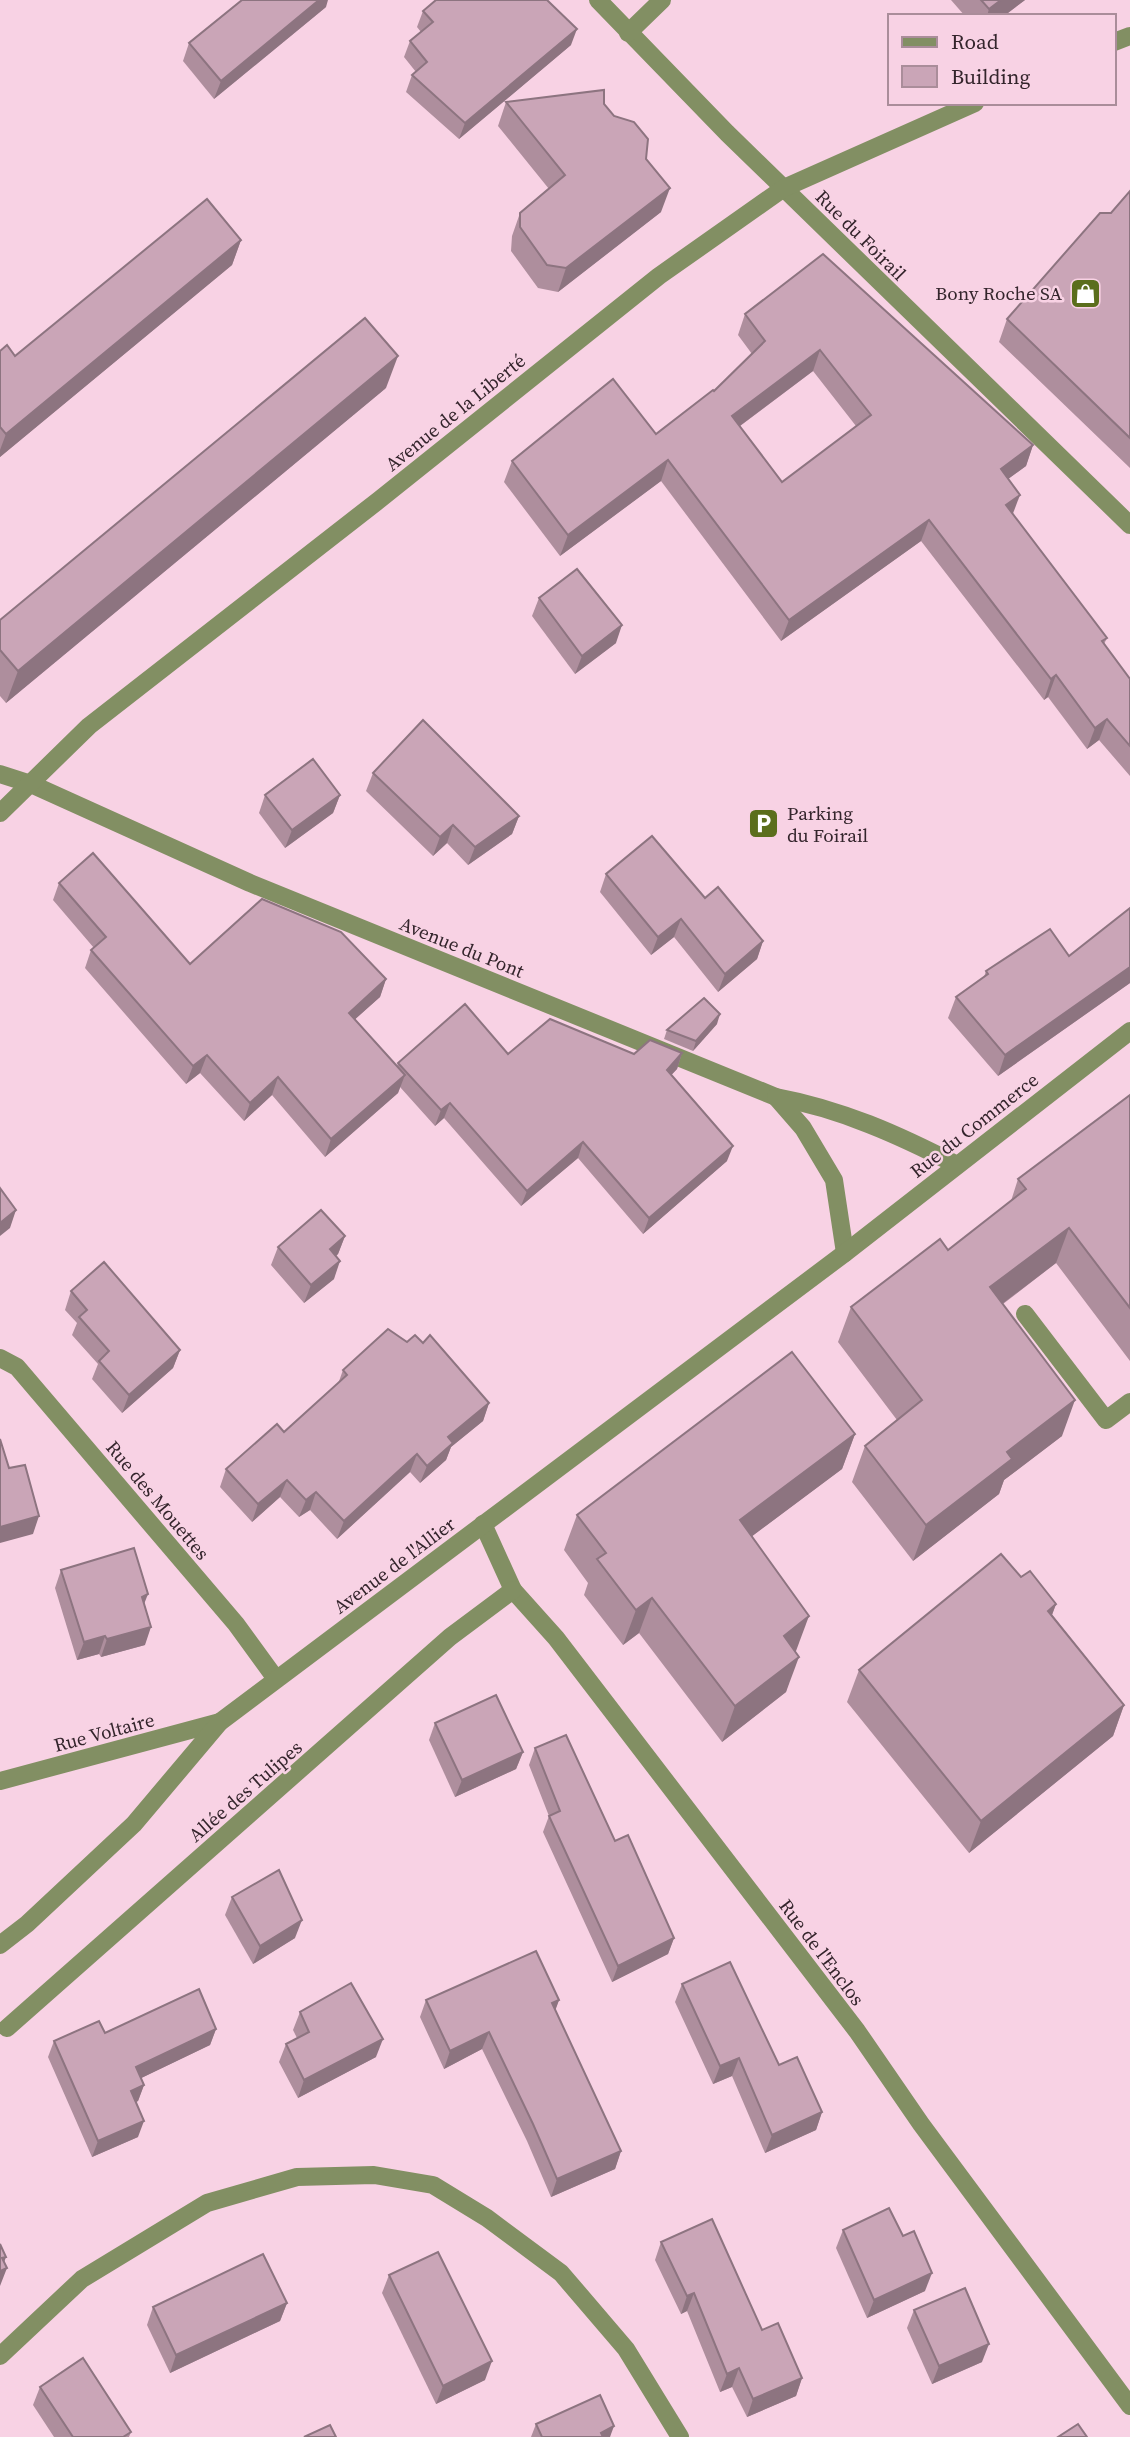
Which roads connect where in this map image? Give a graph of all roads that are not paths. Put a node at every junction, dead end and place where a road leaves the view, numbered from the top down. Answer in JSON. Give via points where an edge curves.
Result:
{"nodes":[{"id":1,"x":597,"y":0,"type":"edge"},
{"id":2,"x":663,"y":0,"type":"edge"},
{"id":3,"x":628,"y":33,"type":"junction"},
{"id":4,"x":971,"y":105,"type":"edge"},
{"id":5,"x":784,"y":188,"type":"junction"},
{"id":6,"x":1130,"y":526,"type":"edge"},
{"id":7,"x":0,"y":774,"type":"edge"},
{"id":8,"x":31,"y":783,"type":"junction"},
{"id":9,"x":0,"y":813,"type":"edge"},
{"id":10,"x":1130,"y":1031,"type":"edge"},
{"id":11,"x":776,"y":1097,"type":"junction"},
{"id":12,"x":957,"y":1165,"type":"junction"},
{"id":13,"x":845,"y":1253,"type":"junction"},
{"id":14,"x":1025,"y":1314,"type":"dead end"},
{"id":15,"x":0,"y":1358,"type":"edge"},
{"id":16,"x":1130,"y":1402,"type":"edge"},
{"id":17,"x":483,"y":1524,"type":"junction"},
{"id":18,"x":513,"y":1590,"type":"junction"},
{"id":19,"x":276,"y":1679,"type":"junction"},
{"id":20,"x":220,"y":1722,"type":"junction"},
{"id":21,"x":0,"y":1781,"type":"edge"},
{"id":22,"x":0,"y":1945,"type":"edge"},
{"id":23,"x":7,"y":2028,"type":"dead end"},
{"id":24,"x":0,"y":2356,"type":"edge"},
{"id":25,"x":1130,"y":2406,"type":"edge"},
{"id":26,"x":680,"y":2437,"type":"edge"}],
"edges":[{"from":1,"to":3,"type":"street","name":"Rue du Foirail"},
{"from":2,"to":3,"type":"street"},
{"from":3,"to":5,"type":"street","name":"Rue du Foirail"},
{"from":4,"to":5,"type":"street","name":"Avenue de la Liberté"},
{"from":5,"to":6,"type":"street","name":"Rue du Foirail"},
{"from":5,"to":8,"type":"street","name":"Avenue de la Liberté","via":[[659,276],[89,726]]},
{"from":7,"to":8,"type":"street"},
{"from":8,"to":9,"type":"street","name":"Avenue de la Liberté"},
{"from":8,"to":11,"type":"street","name":"Avenue du Pont","via":[[250,883]]},
{"from":10,"to":12,"type":"street","name":"Rue du Commerce"},
{"from":11,"to":12,"type":"street","name":"Avenue du Pont","via":[[891,1132]]},
{"from":11,"to":13,"type":"street","name":"Avenue du Pont","via":[[803,1128],[834,1180]]},
{"from":12,"to":13,"type":"street","name":"Rue du Commerce"},
{"from":13,"to":17,"type":"street","name":"Avenue de l'Allier"},
{"from":14,"to":16,"type":"street","via":[[1106,1420]]},
{"from":15,"to":19,"type":"street","name":"Rue des Mouettes","via":[[17,1367],[236,1624]]},
{"from":17,"to":18,"type":"street","name":"Rue de l'Enclos"},
{"from":17,"to":19,"type":"street","name":"Avenue de l'Allier"},
{"from":18,"to":23,"type":"street","name":"Allée des Tulipes","via":[[450,1637]]},
{"from":18,"to":25,"type":"street","name":"Rue de l'Enclos","via":[[556,1637],[840,2010]]},
{"from":19,"to":20,"type":"street","name":"Avenue de l'Allier"},
{"from":20,"to":21,"type":"street","name":"Rue Voltaire"},
{"from":20,"to":22,"type":"street","name":"Avenue de l'Allier","via":[[134,1824]]},
{"from":24,"to":26,"type":"street","via":[[82,2278],[207,2203],[297,2177],[374,2175],[433,2185],[561,2273],[626,2349]]}]}
